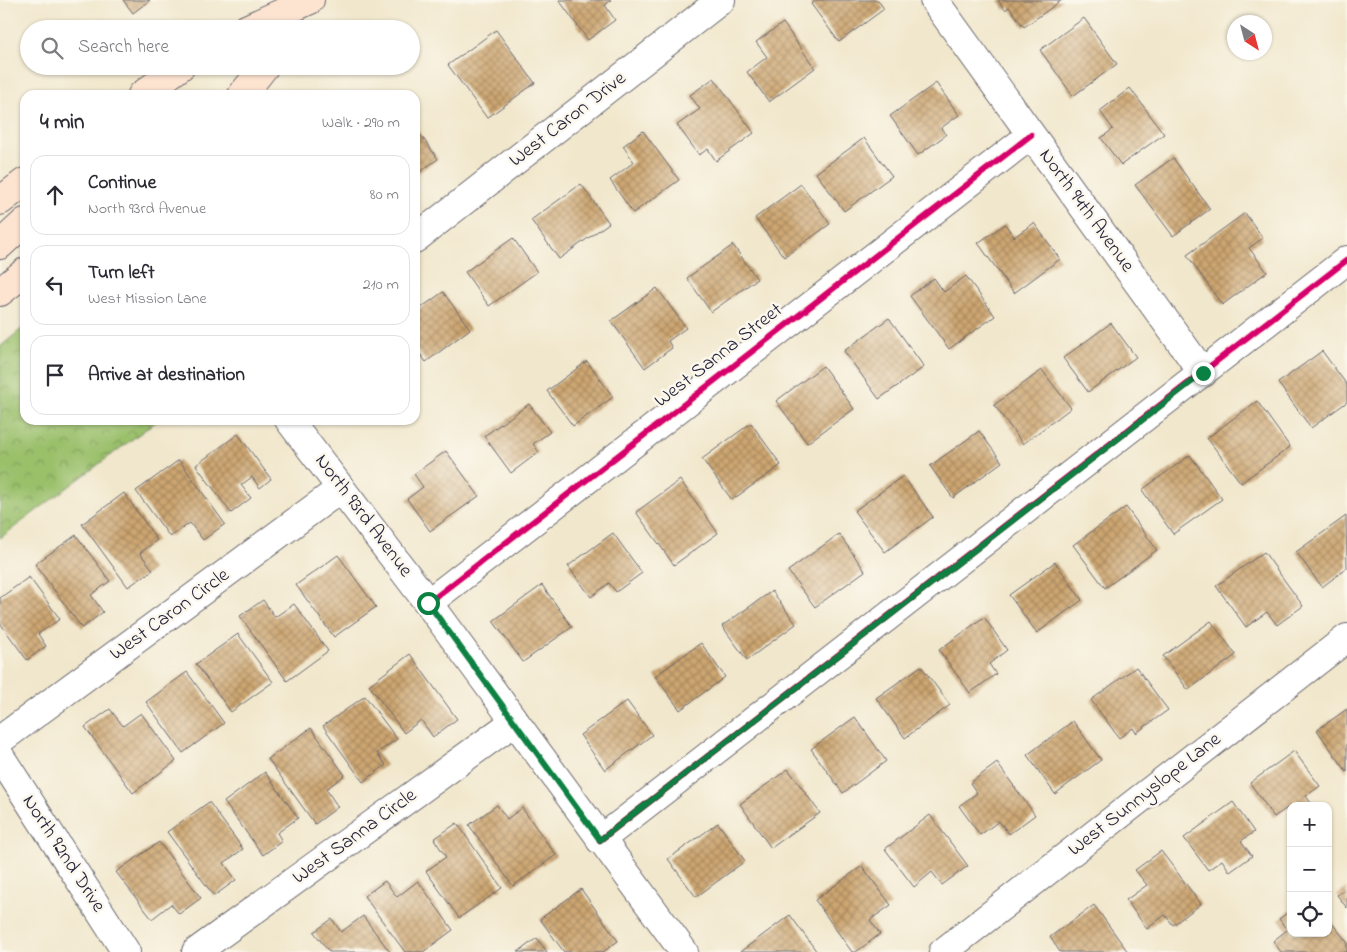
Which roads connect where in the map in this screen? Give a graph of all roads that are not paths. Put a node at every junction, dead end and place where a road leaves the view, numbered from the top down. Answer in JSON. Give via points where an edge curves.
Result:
{"nodes":[{"id":1,"x":310,"y":0,"type":"edge"},
{"id":2,"x":318,"y":0,"type":"edge"},
{"id":3,"x":721,"y":0,"type":"edge"},
{"id":4,"x":934,"y":0,"type":"edge"},
{"id":5,"x":266,"y":20,"type":"edge"},
{"id":6,"x":302,"y":20,"type":"edge"},
{"id":7,"x":168,"y":75,"type":"edge"},
{"id":8,"x":258,"y":75,"type":"edge"},
{"id":9,"x":149,"y":90,"type":"edge"},
{"id":10,"x":246,"y":90,"type":"edge"},
{"id":11,"x":1031,"y":135,"type":"junction"},
{"id":12,"x":20,"y":186,"type":"edge"},
{"id":13,"x":0,"y":201,"type":"edge"},
{"id":14,"x":20,"y":227,"type":"edge"},
{"id":15,"x":420,"y":235,"type":"edge"},
{"id":16,"x":0,"y":245,"type":"edge"},
{"id":17,"x":1347,"y":260,"type":"edge"},
{"id":18,"x":20,"y":276,"type":"edge"},
{"id":19,"x":0,"y":292,"type":"edge"},
{"id":20,"x":1203,"y":373,"type":"junction"},
{"id":21,"x":293,"y":425,"type":"edge"},
{"id":22,"x":340,"y":489,"type":"junction"},
{"id":23,"x":428,"y":603,"type":"junction"},
{"id":24,"x":1347,"y":638,"type":"edge"},
{"id":25,"x":514,"y":722,"type":"junction"},
{"id":26,"x":0,"y":740,"type":"edge"},
{"id":27,"x":0,"y":756,"type":"edge"},
{"id":28,"x":600,"y":840,"type":"junction"},
{"id":29,"x":126,"y":952,"type":"edge"},
{"id":30,"x":196,"y":952,"type":"edge"},
{"id":31,"x":684,"y":952,"type":"edge"},
{"id":32,"x":943,"y":952,"type":"edge"}],
"edges":[{"from":1,"to":5,"type":"main road"},
{"from":2,"to":6,"type":"main road"},
{"from":3,"to":15,"type":"street","name":"West Caron Drive"},
{"from":4,"to":11,"type":"street","name":"North 94th Avenue"},
{"from":7,"to":9,"type":"main road"},
{"from":8,"to":10,"type":"main road"},
{"from":11,"to":20,"type":"street","name":"North 94th Avenue"},
{"from":11,"to":23,"type":"street","name":"West Sanna Street"},
{"from":12,"to":13,"type":"main road"},
{"from":14,"to":16,"type":"main road"},
{"from":17,"to":20,"type":"street"},
{"from":18,"to":19,"type":"main road"},
{"from":20,"to":28,"type":"street"},
{"from":21,"to":22,"type":"street","name":"North 93rd Avenue"},
{"from":22,"to":23,"type":"street","name":"North 93rd Avenue"},
{"from":22,"to":26,"type":"street","name":"West Caron Circle"},
{"from":23,"to":25,"type":"street","name":"North 93rd Avenue"},
{"from":24,"to":32,"type":"street","name":"West Sunnyslope Lane"},
{"from":25,"to":28,"type":"street","name":"North 93rd Avenue"},
{"from":25,"to":30,"type":"street","name":"West Sanna Circle"},
{"from":27,"to":29,"type":"street","name":"North 92nd Drive"},
{"from":28,"to":31,"type":"street","name":"North 93rd Avenue"}]}
